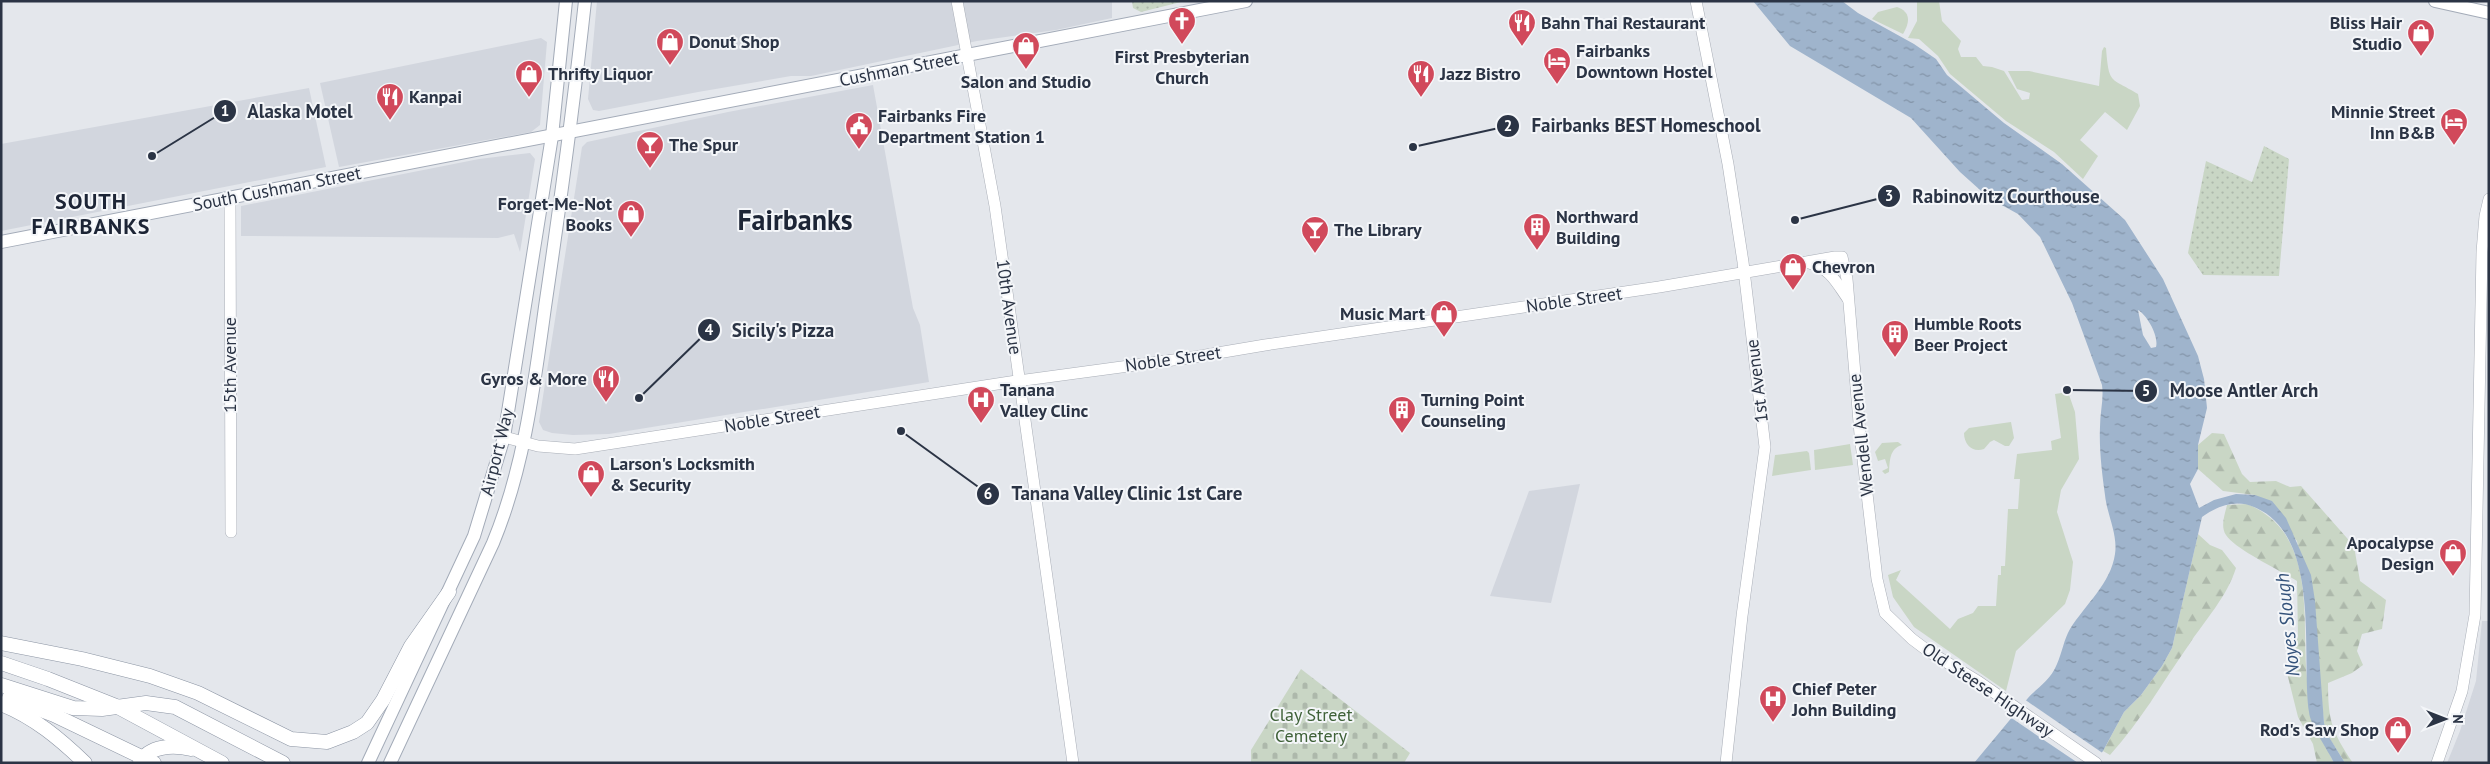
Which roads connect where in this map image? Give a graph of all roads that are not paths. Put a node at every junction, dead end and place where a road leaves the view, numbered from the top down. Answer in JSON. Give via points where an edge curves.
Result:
{"nodes":[{"id":1,"x":566,"y":1,"type":"edge"},
{"id":2,"x":585,"y":1,"type":"edge"},
{"id":3,"x":956,"y":1,"type":"edge"},
{"id":4,"x":1246,"y":1,"type":"edge"},
{"id":5,"x":1696,"y":1,"type":"edge"},
{"id":6,"x":2435,"y":1,"type":"edge"},
{"id":7,"x":2489,"y":13,"type":"edge"},
{"id":8,"x":966,"y":55,"type":"junction"},
{"id":9,"x":570,"y":132,"type":"junction"},
{"id":10,"x":552,"y":136,"type":"junction"},
{"id":11,"x":230,"y":198,"type":"junction"},
{"id":12,"x":2489,"y":199,"type":"edge"},
{"id":13,"x":1,"y":242,"type":"edge"},
{"id":14,"x":1842,"y":258,"type":"joint"},
{"id":15,"x":1806,"y":262,"type":"junction"},
{"id":16,"x":1744,"y":271,"type":"junction"},
{"id":17,"x":1848,"y":299,"type":"junction"},
{"id":18,"x":1020,"y":381,"type":"junction"},
{"id":19,"x":504,"y":437,"type":"junction"},
{"id":20,"x":524,"y":442,"type":"junction"},
{"id":21,"x":231,"y":532,"type":"dead end"},
{"id":22,"x":449,"y":592,"type":"junction"},
{"id":23,"x":1885,"y":613,"type":"joint"},
{"id":24,"x":1,"y":643,"type":"edge"},
{"id":25,"x":1,"y":663,"type":"edge"},
{"id":26,"x":1,"y":685,"type":"edge"},
{"id":27,"x":1,"y":695,"type":"edge"},
{"id":28,"x":1,"y":704,"type":"edge"},
{"id":29,"x":116,"y":706,"type":"junction"},
{"id":30,"x":202,"y":752,"type":"junction"},
{"id":31,"x":146,"y":761,"type":"edge"},
{"id":32,"x":85,"y":763,"type":"edge"},
{"id":33,"x":222,"y":763,"type":"edge"},
{"id":34,"x":283,"y":763,"type":"edge"},
{"id":35,"x":368,"y":763,"type":"edge"},
{"id":36,"x":390,"y":763,"type":"edge"},
{"id":37,"x":1073,"y":763,"type":"edge"},
{"id":38,"x":1726,"y":763,"type":"edge"},
{"id":39,"x":2096,"y":763,"type":"edge"},
{"id":40,"x":2437,"y":763,"type":"edge"}],
"edges":[{"from":1,"to":10,"type":"main road","name":"Airport Way"},
{"from":2,"to":9,"type":"main road","name":"Airport Way"},
{"from":3,"to":8,"type":"street","name":"10th Avenue"},
{"from":4,"to":8,"type":"main road","name":"Cushman Street"},
{"from":5,"to":16,"type":"street","name":"1st Avenue","via":[[1727,157]]},
{"from":6,"to":7,"type":"main road"},
{"from":8,"to":9,"type":"main road","name":"Cushman Street"},
{"from":8,"to":18,"type":"street","name":"10th Avenue","via":[[995,206]]},
{"from":9,"to":10,"type":"main road","name":"Cushman Street"},
{"from":9,"to":20,"type":"main road","name":"Airport Way"},
{"from":10,"to":11,"type":"main road","name":"South Cushman Street"},
{"from":10,"to":19,"type":"main road","name":"Airport Way"},
{"from":11,"to":13,"type":"main road","name":"South Cushman Street"},
{"from":11,"to":21,"type":"street","name":"15th Avenue"},
{"from":12,"to":40,"type":"street","via":[[2482,252],[2475,616],[2462,690]]},
{"from":14,"to":15,"type":"street","name":"Noble Street","via":[[1835,256]]},
{"from":14,"to":17,"type":"street","name":"Wendell Avenue","via":[[1846,268]]},
{"from":15,"to":16,"type":"street","name":"Noble Street"},
{"from":15,"to":17,"type":"street","via":[[1828,271]]},
{"from":16,"to":18,"type":"street","name":"Noble Street","via":[[1659,287]]},
{"from":16,"to":38,"type":"street","name":"1st Avenue","via":[[1765,447]]},
{"from":17,"to":23,"type":"street","name":"Wendell Avenue","via":[[1874,550]]},
{"from":18,"to":20,"type":"street","name":"Noble Street","via":[[575,449]]},
{"from":18,"to":37,"type":"street","name":"10th Avenue"},
{"from":19,"to":20,"type":"street","name":"Noble Street"},
{"from":19,"to":22,"type":"main road","name":"Airport Way","via":[[474,536]]},
{"from":20,"to":36,"type":"main road","name":"Airport Way","via":[[505,515]]},
{"from":22,"to":24,"type":"highway","via":[[411,646],[384,700],[367,723],[327,742],[291,739],[198,693],[150,676]]},
{"from":22,"to":35,"type":"main road","name":"Airport Way"},
{"from":23,"to":39,"type":"street","name":"Old Steese Highway","via":[[1912,639]]},
{"from":25,"to":29,"type":"highway"},
{"from":26,"to":29,"type":"highway","via":[[63,707],[92,709]]},
{"from":27,"to":31,"type":"highway","via":[[54,715]]},
{"from":28,"to":32,"type":"highway","via":[[54,734]]},
{"from":29,"to":30,"type":"highway"},
{"from":29,"to":34,"type":"highway","via":[[146,702],[175,706]]},
{"from":30,"to":31,"type":"highway","via":[[170,747],[152,750]]},
{"from":30,"to":33,"type":"highway"}]}
